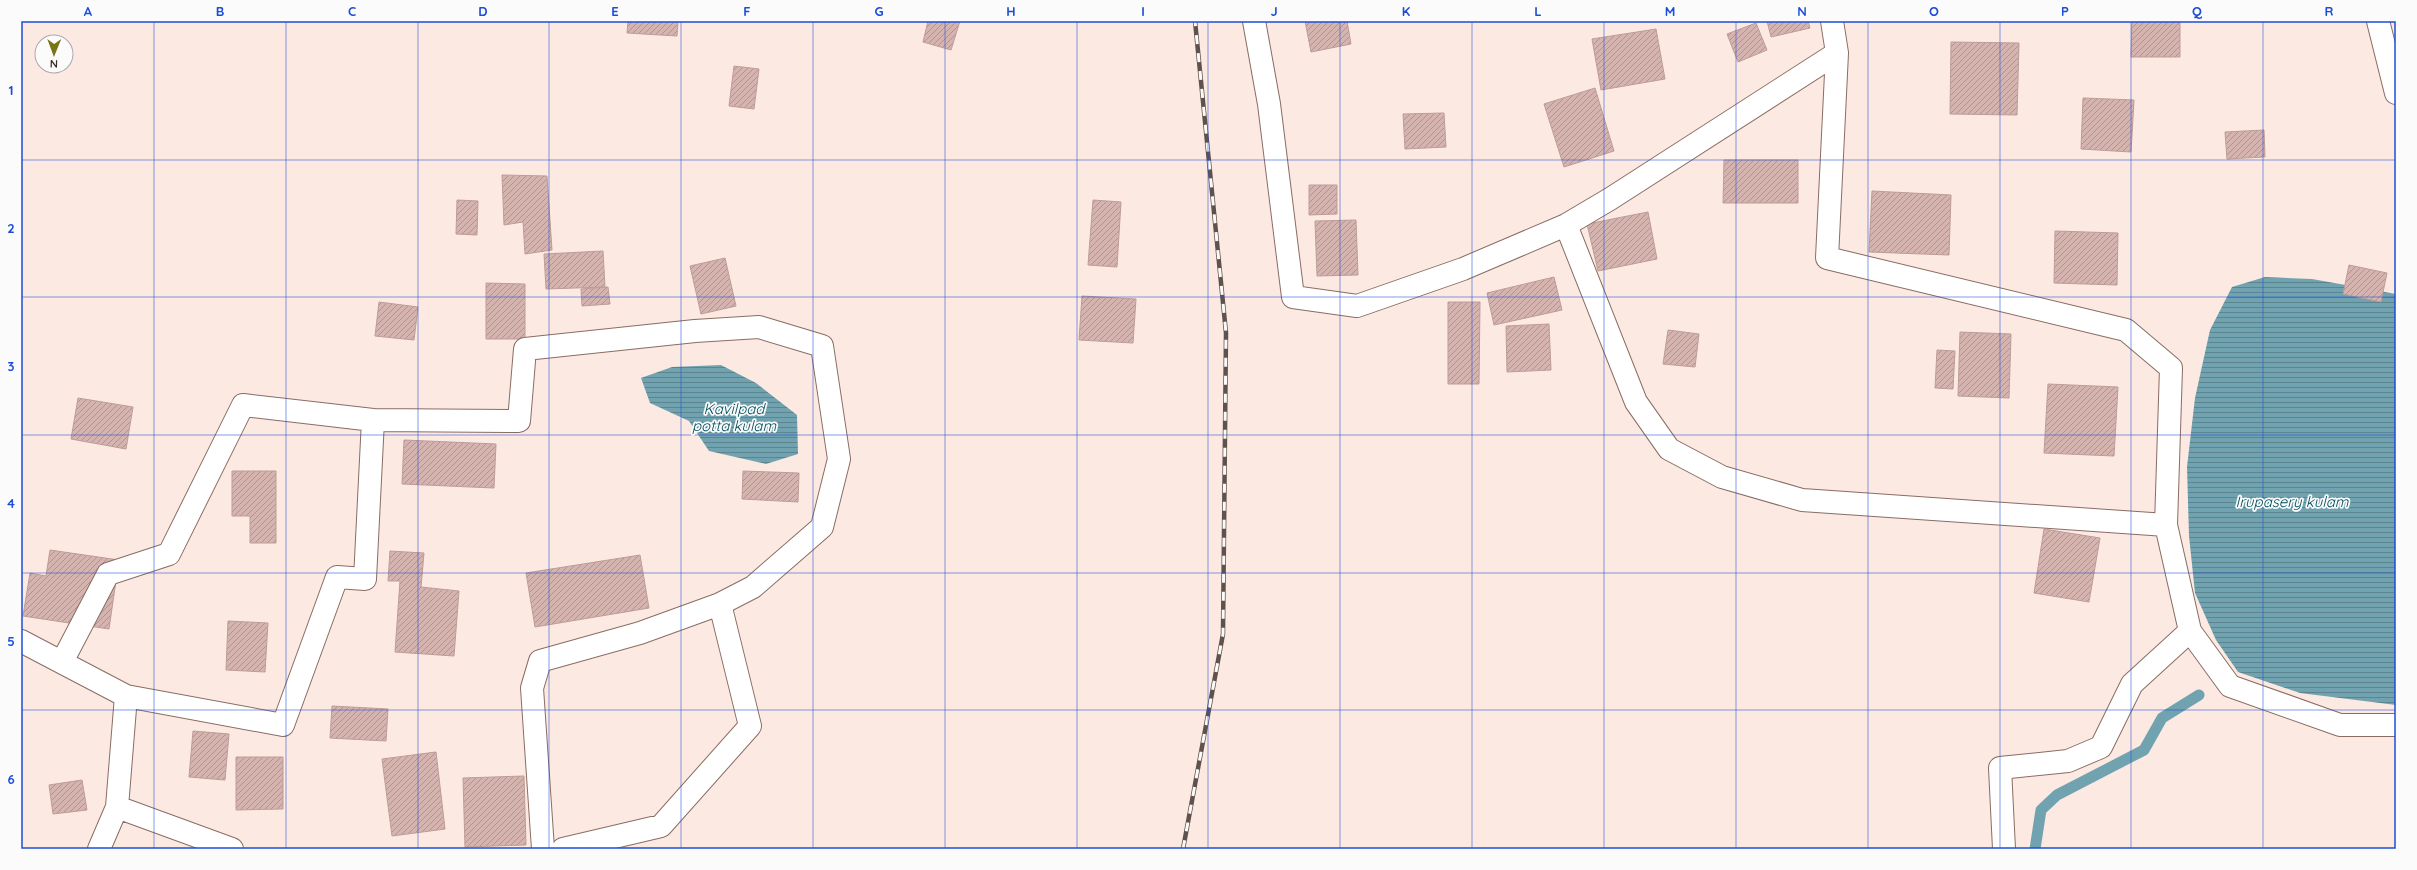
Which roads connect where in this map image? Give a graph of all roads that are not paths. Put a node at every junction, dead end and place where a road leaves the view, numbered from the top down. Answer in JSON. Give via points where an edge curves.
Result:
{"nodes":[{"id":1,"x":1254,"y":21,"type":"edge"},
{"id":2,"x":1832,"y":21,"type":"edge"},
{"id":3,"x":2378,"y":21,"type":"edge"},
{"id":4,"x":1837,"y":53,"type":"junction"},
{"id":5,"x":2396,"y":93,"type":"edge"},
{"id":6,"x":1566,"y":225,"type":"junction"},
{"id":7,"x":372,"y":420,"type":"junction"},
{"id":8,"x":2166,"y":525,"type":"junction"},
{"id":9,"x":720,"y":604,"type":"junction"},
{"id":10,"x":2190,"y":631,"type":"junction"},
{"id":11,"x":21,"y":641,"type":"edge"},
{"id":12,"x":62,"y":662,"type":"junction"},
{"id":13,"x":126,"y":696,"type":"junction"},
{"id":14,"x":2396,"y":725,"type":"edge"},
{"id":15,"x":117,"y":807,"type":"junction"},
{"id":16,"x":99,"y":849,"type":"edge"},
{"id":17,"x":232,"y":849,"type":"edge"},
{"id":18,"x":543,"y":849,"type":"edge"},
{"id":19,"x":563,"y":849,"type":"edge"},
{"id":20,"x":2004,"y":849,"type":"edge"}],
"edges":[{"from":1,"to":6,"type":"street","via":[[1269,104],[1293,297],[1357,306],[1463,270]]},
{"from":2,"to":4,"type":"street"},
{"from":3,"to":5,"type":"street"},
{"from":4,"to":6,"type":"street"},
{"from":4,"to":8,"type":"street","via":[[1827,258],[2126,330],[2171,368]]},
{"from":6,"to":8,"type":"street","via":[[1636,402],[1669,449],[1722,477],[1802,500]]},
{"from":7,"to":9,"type":"street","via":[[519,421],[525,349],[695,331],[759,327],[822,346],[839,459],[822,527],[753,587]]},
{"from":7,"to":12,"type":"street","via":[[243,405],[169,554],[108,574]]},
{"from":7,"to":13,"type":"street","via":[[365,579],[337,577],[283,725]]},
{"from":8,"to":10,"type":"street"},
{"from":9,"to":18,"type":"street","via":[[640,633],[540,661],[532,688]]},
{"from":9,"to":19,"type":"street","via":[[750,726],[662,826]]},
{"from":10,"to":14,"type":"street","via":[[2230,686],[2340,725]]},
{"from":10,"to":20,"type":"street","via":[[2132,684],[2101,747],[2068,761],[2000,768]]},
{"from":11,"to":12,"type":"street"},
{"from":12,"to":13,"type":"street"},
{"from":13,"to":15,"type":"street"},
{"from":15,"to":16,"type":"street"},
{"from":15,"to":17,"type":"street"}]}
